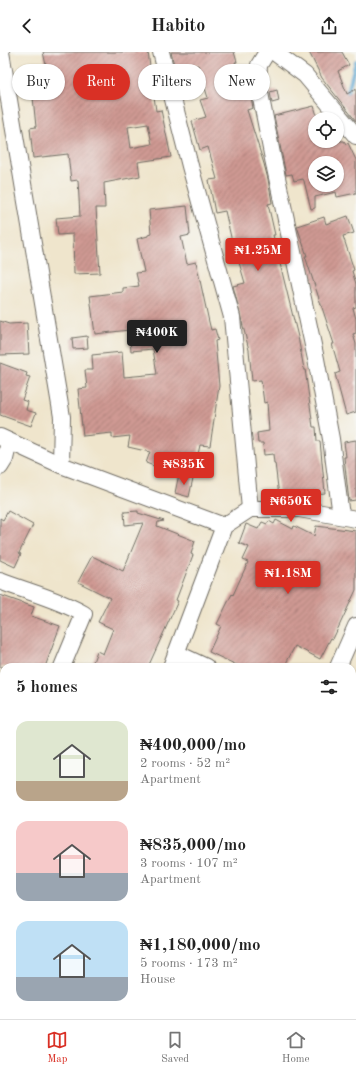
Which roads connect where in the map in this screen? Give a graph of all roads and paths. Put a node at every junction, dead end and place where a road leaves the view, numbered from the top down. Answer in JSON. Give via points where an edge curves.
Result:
{"nodes":[{"id":1,"x":1,"y":52,"type":"edge"},
{"id":2,"x":161,"y":52,"type":"edge"},
{"id":3,"x":267,"y":52,"type":"edge"},
{"id":4,"x":274,"y":52,"type":"edge"},
{"id":5,"x":296,"y":52,"type":"edge"},
{"id":6,"x":305,"y":75,"type":"junction"},
{"id":7,"x":355,"y":133,"type":"edge"},
{"id":8,"x":5,"y":439,"type":"edge"},
{"id":9,"x":62,"y":465,"type":"junction"},
{"id":10,"x":0,"y":468,"type":"edge"},
{"id":11,"x":250,"y":509,"type":"junction"},
{"id":12,"x":348,"y":518,"type":"edge"},
{"id":13,"x":224,"y":526,"type":"junction"},
{"id":14,"x":0,"y":581,"type":"edge"},
{"id":15,"x":356,"y":626,"type":"edge"},
{"id":16,"x":174,"y":660,"type":"edge"},
{"id":17,"x":64,"y":663,"type":"edge"},
{"id":18,"x":188,"y":663,"type":"edge"},
{"id":19,"x":340,"y":663,"type":"edge"}],
"edges":[{"from":1,"to":9,"type":"street","via":[[62,417]]},
{"from":2,"to":11,"type":"street","via":[[232,317]]},
{"from":3,"to":12,"type":"street","via":[[259,65],[258,83]]},
{"from":4,"to":6,"type":"street"},
{"from":5,"to":6,"type":"street"},
{"from":6,"to":7,"type":"street"},
{"from":8,"to":9,"type":"street"},
{"from":8,"to":10,"type":"street","via":[[5,459]]},
{"from":9,"to":13,"type":"street"},
{"from":11,"to":12,"type":"street","via":[[299,509]]},
{"from":11,"to":13,"type":"street"},
{"from":13,"to":16,"type":"street"},
{"from":14,"to":17,"type":"street","via":[[70,606],[84,614]]},
{"from":15,"to":19,"type":"street"},
{"from":16,"to":18,"type":"street"}]}
